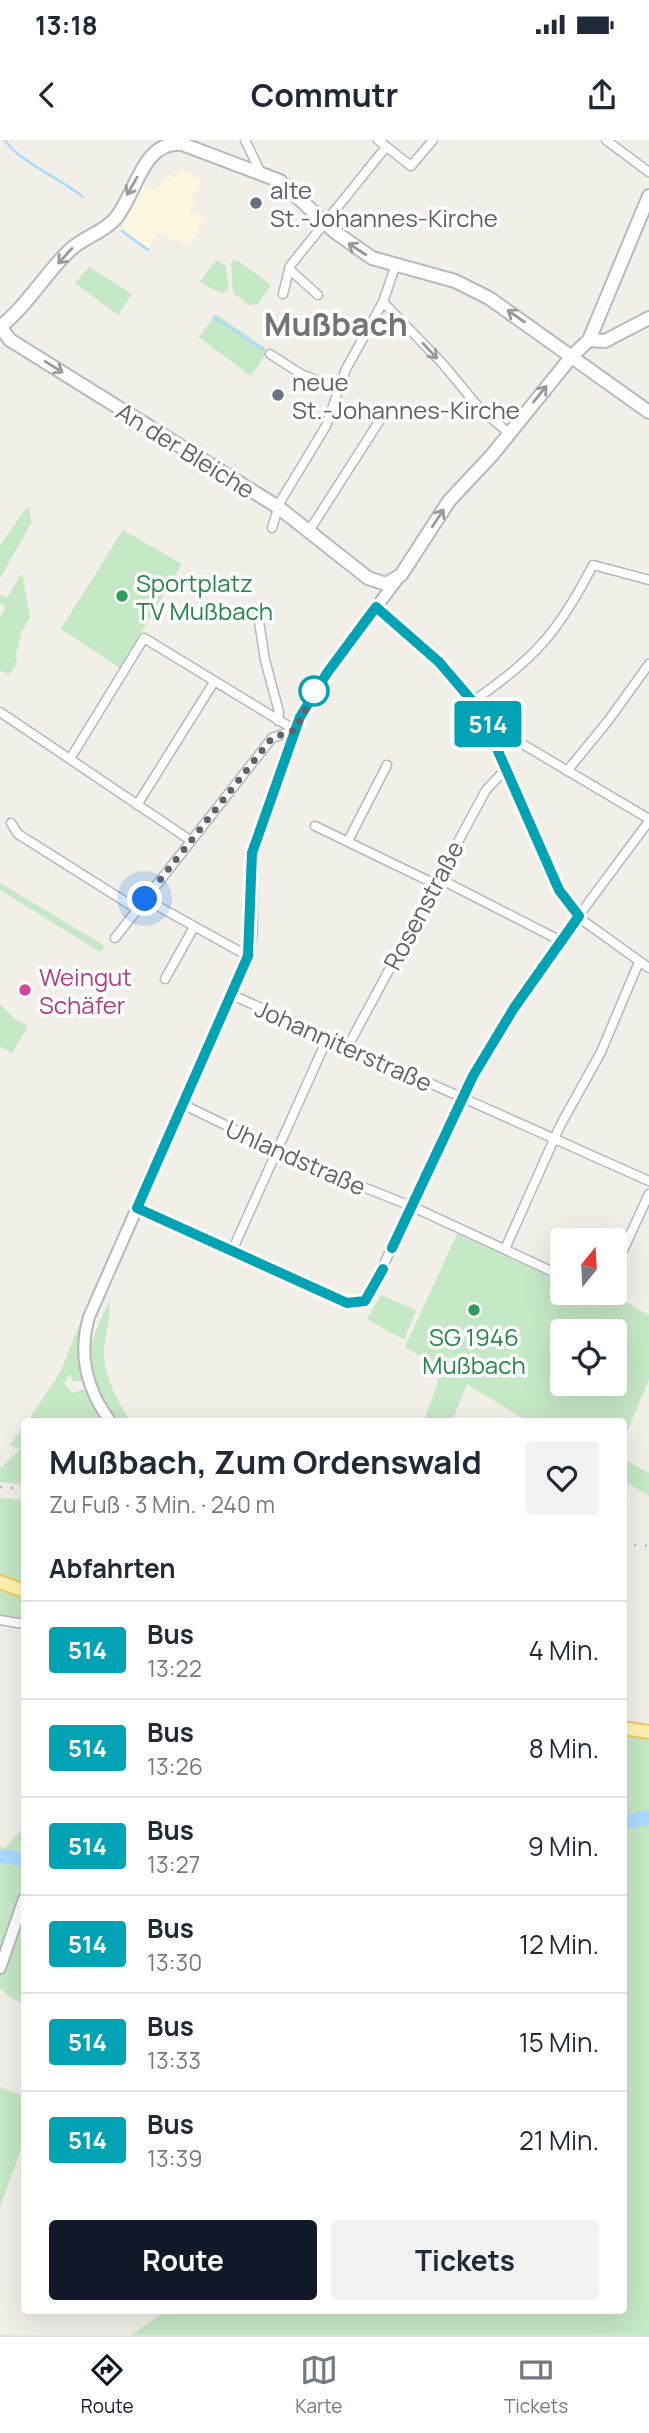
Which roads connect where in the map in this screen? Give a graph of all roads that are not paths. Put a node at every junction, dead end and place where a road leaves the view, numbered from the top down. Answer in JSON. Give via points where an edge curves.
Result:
{"nodes":[{"id":1,"x":245,"y":140,"type":"edge"},
{"id":2,"x":378,"y":140,"type":"edge"},
{"id":3,"x":433,"y":140,"type":"edge"},
{"id":4,"x":606,"y":140,"type":"edge"},
{"id":5,"x":386,"y":147,"type":"junction"},
{"id":6,"x":260,"y":171,"type":"junction"},
{"id":7,"x":649,"y":172,"type":"edge"},
{"id":8,"x":649,"y":196,"type":"edge"},
{"id":9,"x":324,"y":223,"type":"junction"},
{"id":10,"x":395,"y":267,"type":"junction"},
{"id":11,"x":289,"y":269,"type":"junction"},
{"id":12,"x":283,"y":294,"type":"dead end"},
{"id":13,"x":318,"y":295,"type":"dead end"},
{"id":14,"x":383,"y":302,"type":"junction"},
{"id":15,"x":649,"y":318,"type":"edge"},
{"id":16,"x":0,"y":327,"type":"edge"},
{"id":17,"x":589,"y":340,"type":"junction"},
{"id":18,"x":270,"y":354,"type":"dead end"},
{"id":19,"x":572,"y":356,"type":"junction"},
{"id":20,"x":338,"y":388,"type":"junction"},
{"id":21,"x":649,"y":412,"type":"edge"},
{"id":22,"x":380,"y":420,"type":"dead end"},
{"id":23,"x":509,"y":433,"type":"junction"},
{"id":24,"x":278,"y":507,"type":"junction"},
{"id":25,"x":272,"y":528,"type":"dead end"},
{"id":26,"x":309,"y":531,"type":"junction"},
{"id":27,"x":401,"y":575,"type":"junction"},
{"id":28,"x":368,"y":578,"type":"junction"},
{"id":29,"x":649,"y":580,"type":"edge"},
{"id":30,"x":379,"y":603,"type":"junction"},
{"id":31,"x":258,"y":615,"type":"dead end"},
{"id":32,"x":649,"y":664,"type":"edge"},
{"id":33,"x":214,"y":682,"type":"junction"},
{"id":34,"x":473,"y":701,"type":"junction"},
{"id":35,"x":0,"y":712,"type":"edge"},
{"id":36,"x":278,"y":721,"type":"junction"},
{"id":37,"x":488,"y":723,"type":"junction"},
{"id":38,"x":295,"y":730,"type":"junction"},
{"id":39,"x":70,"y":759,"type":"junction"},
{"id":40,"x":387,"y":765,"type":"dead end"},
{"id":41,"x":506,"y":769,"type":"junction"},
{"id":42,"x":566,"y":771,"type":"junction"},
{"id":43,"x":137,"y":805,"type":"junction"},
{"id":44,"x":649,"y":820,"type":"edge"},
{"id":45,"x":11,"y":823,"type":"dead end"},
{"id":46,"x":316,"y":826,"type":"dead end"},
{"id":47,"x":190,"y":840,"type":"junction"},
{"id":48,"x":348,"y":841,"type":"junction"},
{"id":49,"x":436,"y":881,"type":"junction"},
{"id":50,"x":145,"y":899,"type":"junction"},
{"id":51,"x":137,"y":909,"type":"junction"},
{"id":52,"x":579,"y":916,"type":"junction"},
{"id":53,"x":194,"y":927,"type":"junction"},
{"id":54,"x":115,"y":938,"type":"dead end"},
{"id":55,"x":561,"y":941,"type":"junction"},
{"id":56,"x":248,"y":956,"type":"junction"},
{"id":57,"x":639,"y":962,"type":"junction"},
{"id":58,"x":649,"y":968,"type":"edge"},
{"id":59,"x":165,"y":979,"type":"dead end"},
{"id":60,"x":230,"y":994,"type":"junction"},
{"id":61,"x":328,"y":1037,"type":"junction"},
{"id":62,"x":348,"y":1046,"type":"junction"},
{"id":63,"x":462,"y":1097,"type":"junction"},
{"id":64,"x":182,"y":1104,"type":"junction"},
{"id":65,"x":554,"y":1139,"type":"junction"},
{"id":66,"x":277,"y":1151,"type":"junction"},
{"id":67,"x":649,"y":1181,"type":"edge"},
{"id":68,"x":649,"y":1194,"type":"edge"},
{"id":69,"x":411,"y":1206,"type":"junction"},
{"id":70,"x":137,"y":1208,"type":"junction"},
{"id":71,"x":627,"y":1242,"type":"edge"},
{"id":72,"x":505,"y":1249,"type":"junction"},
{"id":73,"x":232,"y":1251,"type":"junction"},
{"id":74,"x":550,"y":1270,"type":"edge"},
{"id":75,"x":108,"y":1418,"type":"edge"},
{"id":76,"x":0,"y":1582,"type":"edge"},
{"id":77,"x":21,"y":1590,"type":"edge"},
{"id":78,"x":0,"y":1620,"type":"edge"},
{"id":79,"x":21,"y":1624,"type":"edge"},
{"id":80,"x":627,"y":1729,"type":"edge"},
{"id":81,"x":649,"y":1732,"type":"edge"},
{"id":82,"x":21,"y":1908,"type":"edge"},
{"id":83,"x":0,"y":1968,"type":"edge"}],
"edges":[{"from":1,"to":6,"type":"street"},
{"from":2,"to":5,"type":"street"},
{"from":3,"to":5,"type":"street","via":[[411,166]]},
{"from":4,"to":7,"type":"street"},
{"from":5,"to":9,"type":"street"},
{"from":6,"to":9,"type":"main road","via":[[288,187]]},
{"from":6,"to":16,"type":"main road","one_way":true,"via":[[189,145],[165,145],[136,179],[114,220],[70,250]]},
{"from":8,"to":17,"type":"main road"},
{"from":10,"to":9,"type":"main road","one_way":true,"via":[[360,251]]},
{"from":9,"to":11,"type":"street"},
{"from":10,"to":14,"type":"street"},
{"from":19,"to":10,"type":"main road","one_way":true,"via":[[474,290],[442,277]]},
{"from":11,"to":12,"type":"street"},
{"from":11,"to":13,"type":"street"},
{"from":14,"to":20,"type":"street"},
{"from":14,"to":23,"type":"street","one_way":true,"via":[[481,410]]},
{"from":15,"to":17,"type":"main road","via":[[605,341]]},
{"from":16,"to":24,"type":"main road","name":"An der Bleiche","one_way":true,"via":[[10,340]]},
{"from":17,"to":19,"type":"main road"},
{"from":18,"to":20,"type":"street","via":[[301,374]]},
{"from":19,"to":21,"type":"main road"},
{"from":23,"to":19,"type":"main road","one_way":true},
{"from":20,"to":24,"type":"street","via":[[326,426]]},
{"from":22,"to":26,"type":"street"},
{"from":27,"to":23,"type":"main road","one_way":true,"via":[[449,501]]},
{"from":24,"to":25,"type":"street"},
{"from":24,"to":26,"type":"main road","name":"An der Bleiche"},
{"from":26,"to":28,"type":"main road","name":"An der Bleiche"},
{"from":27,"to":28,"type":"main road","via":[[386,584]]},
{"from":27,"to":30,"type":"street"},
{"from":28,"to":30,"type":"street","name":"An der Bleiche"},
{"from":29,"to":34,"type":"street","via":[[593,565],[565,617],[538,651]]},
{"from":30,"to":34,"type":"street"},
{"from":30,"to":38,"type":"street","via":[[316,689]]},
{"from":31,"to":36,"type":"street"},
{"from":32,"to":42,"type":"street"},
{"from":33,"to":36,"type":"street"},
{"from":33,"to":39,"type":"street","via":[[144,638]]},
{"from":33,"to":43,"type":"street"},
{"from":34,"to":37,"type":"street"},
{"from":35,"to":39,"type":"street"},
{"from":36,"to":38,"type":"street"},
{"from":37,"to":41,"type":"street"},
{"from":37,"to":42,"type":"street"},
{"from":38,"to":47,"type":"street","via":[[272,738]]},
{"from":38,"to":56,"type":"street","via":[[252,853]]},
{"from":39,"to":43,"type":"street"},
{"from":40,"to":48,"type":"street"},
{"from":41,"to":49,"type":"street","name":"Rosenstraße","via":[[486,790]]},
{"from":41,"to":52,"type":"street","via":[[559,890]]},
{"from":42,"to":44,"type":"street"},
{"from":43,"to":47,"type":"street"},
{"from":44,"to":52,"type":"street"},
{"from":45,"to":51,"type":"street","via":[[18,834]]},
{"from":46,"to":48,"type":"street"},
{"from":47,"to":50,"type":"street"},
{"from":48,"to":49,"type":"street"},
{"from":49,"to":55,"type":"street"},
{"from":49,"to":62,"type":"street","name":"Rosenstraße"},
{"from":50,"to":51,"type":"street"},
{"from":50,"to":53,"type":"street"},
{"from":51,"to":54,"type":"street"},
{"from":52,"to":55,"type":"street"},
{"from":52,"to":57,"type":"street"},
{"from":53,"to":56,"type":"street"},
{"from":53,"to":59,"type":"street"},
{"from":55,"to":63,"type":"street","via":[[502,1027]]},
{"from":56,"to":60,"type":"street"},
{"from":57,"to":58,"type":"street"},
{"from":57,"to":65,"type":"street","via":[[601,1052]]},
{"from":60,"to":61,"type":"street","name":"Johanniterstraße"},
{"from":60,"to":64,"type":"street"},
{"from":61,"to":62,"type":"street","name":"Johanniterstraße"},
{"from":61,"to":66,"type":"street"},
{"from":62,"to":63,"type":"street","name":"Johanniterstraße"},
{"from":63,"to":65,"type":"street","name":"Johanniterstraße"},
{"from":63,"to":69,"type":"street"},
{"from":64,"to":66,"type":"street","name":"Uhlandstraße"},
{"from":64,"to":70,"type":"street"},
{"from":65,"to":67,"type":"street","name":"Johanniterstraße"},
{"from":65,"to":72,"type":"street"},
{"from":66,"to":69,"type":"street","name":"Uhlandstraße"},
{"from":66,"to":73,"type":"street"},
{"from":68,"to":71,"type":"street"},
{"from":69,"to":72,"type":"street","name":"Uhlandstraße"},
{"from":69,"to":73,"type":"street","via":[[373,1289],[360,1304],[347,1303]]},
{"from":70,"to":73,"type":"street"},
{"from":70,"to":75,"type":"street","via":[[86,1341],[88,1382]]},
{"from":72,"to":74,"type":"street","name":"Uhlandstraße"},
{"from":76,"to":77,"type":"main road"},
{"from":78,"to":79,"type":"street"},
{"from":80,"to":81,"type":"main road"},
{"from":82,"to":83,"type":"street"}]}
